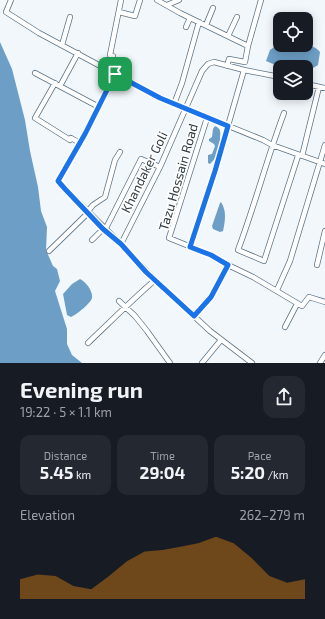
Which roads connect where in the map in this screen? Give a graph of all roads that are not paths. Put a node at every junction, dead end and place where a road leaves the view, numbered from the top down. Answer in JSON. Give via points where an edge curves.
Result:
{"nodes":[{"id":1,"x":11,"y":0,"type":"edge"},
{"id":2,"x":121,"y":0,"type":"edge"},
{"id":3,"x":140,"y":0,"type":"edge"},
{"id":4,"x":157,"y":0,"type":"edge"},
{"id":5,"x":180,"y":0,"type":"edge"},
{"id":6,"x":261,"y":0,"type":"edge"},
{"id":7,"x":167,"y":6,"type":"junction"},
{"id":8,"x":213,"y":8,"type":"dead end"},
{"id":9,"x":119,"y":12,"type":"junction"},
{"id":10,"x":70,"y":17,"type":"dead end"},
{"id":11,"x":237,"y":17,"type":"dead end"},
{"id":12,"x":190,"y":18,"type":"junction"},
{"id":13,"x":199,"y":22,"type":"junction"},
{"id":14,"x":206,"y":25,"type":"junction"},
{"id":15,"x":186,"y":27,"type":"dead end"},
{"id":16,"x":228,"y":36,"type":"junction"},
{"id":17,"x":62,"y":45,"type":"junction"},
{"id":18,"x":248,"y":46,"type":"junction"},
{"id":19,"x":78,"y":53,"type":"junction"},
{"id":20,"x":227,"y":66,"type":"junction"},
{"id":21,"x":244,"y":70,"type":"junction"},
{"id":22,"x":110,"y":72,"type":"junction"},
{"id":23,"x":35,"y":73,"type":"dead end"},
{"id":24,"x":115,"y":74,"type":"junction"},
{"id":25,"x":273,"y":76,"type":"edge"},
{"id":26,"x":55,"y":83,"type":"junction"},
{"id":27,"x":60,"y":86,"type":"junction"},
{"id":28,"x":313,"y":86,"type":"edge"},
{"id":29,"x":318,"y":87,"type":"junction"},
{"id":30,"x":325,"y":88,"type":"edge"},
{"id":31,"x":174,"y":104,"type":"junction"},
{"id":32,"x":99,"y":107,"type":"junction"},
{"id":33,"x":187,"y":108,"type":"junction"},
{"id":34,"x":284,"y":113,"type":"dead end"},
{"id":35,"x":207,"y":118,"type":"junction"},
{"id":36,"x":228,"y":126,"type":"junction"},
{"id":37,"x":80,"y":143,"type":"junction"},
{"id":38,"x":272,"y":145,"type":"junction"},
{"id":39,"x":325,"y":145,"type":"edge"},
{"id":40,"x":120,"y":152,"type":"dead end"},
{"id":41,"x":300,"y":156,"type":"junction"},
{"id":42,"x":322,"y":163,"type":"edge"},
{"id":43,"x":160,"y":167,"type":"junction"},
{"id":44,"x":88,"y":214,"type":"junction"},
{"id":45,"x":104,"y":230,"type":"junction"},
{"id":46,"x":325,"y":231,"type":"edge"},
{"id":47,"x":92,"y":240,"type":"dead end"},
{"id":48,"x":121,"y":244,"type":"junction"},
{"id":49,"x":190,"y":247,"type":"junction"},
{"id":50,"x":49,"y":250,"type":"dead end"},
{"id":51,"x":228,"y":265,"type":"junction"},
{"id":52,"x":317,"y":265,"type":"dead end"},
{"id":53,"x":155,"y":280,"type":"junction"},
{"id":54,"x":277,"y":290,"type":"junction"},
{"id":55,"x":119,"y":301,"type":"dead end"},
{"id":56,"x":325,"y":302,"type":"edge"},
{"id":57,"x":297,"y":304,"type":"junction"},
{"id":58,"x":126,"y":308,"type":"junction"},
{"id":59,"x":194,"y":316,"type":"junction"},
{"id":60,"x":285,"y":327,"type":"dead end"},
{"id":61,"x":221,"y":340,"type":"junction"},
{"id":62,"x":88,"y":343,"type":"dead end"},
{"id":63,"x":325,"y":355,"type":"edge"},
{"id":64,"x":203,"y":362,"type":"edge"},
{"id":65,"x":170,"y":363,"type":"edge"},
{"id":66,"x":252,"y":363,"type":"edge"},
{"id":67,"x":320,"y":363,"type":"edge"}],
"edges":[{"from":1,"to":17,"type":"street","via":[[6,12]]},
{"from":2,"to":9,"type":"street"},
{"from":3,"to":9,"type":"street","via":[[135,16]]},
{"from":4,"to":7,"type":"street"},
{"from":5,"to":7,"type":"street"},
{"from":6,"to":18,"type":"street"},
{"from":7,"to":12,"type":"street"},
{"from":8,"to":14,"type":"street"},
{"from":9,"to":22,"type":"street","via":[[110,55],[113,56]]},
{"from":10,"to":17,"type":"street"},
{"from":11,"to":16,"type":"street"},
{"from":12,"to":13,"type":"street"},
{"from":12,"to":15,"type":"street"},
{"from":13,"to":14,"type":"street"},
{"from":13,"to":31,"type":"street"},
{"from":14,"to":16,"type":"street"},
{"from":16,"to":18,"type":"street"},
{"from":17,"to":19,"type":"street"},
{"from":18,"to":20,"type":"street","via":[[245,62],[229,59]]},
{"from":19,"to":22,"type":"street"},
{"from":19,"to":27,"type":"street"},
{"from":20,"to":21,"type":"street"},
{"from":20,"to":33,"type":"street","name":"Khandaker Goli","via":[[212,62],[208,64],[202,71]]},
{"from":21,"to":25,"type":"street"},
{"from":21,"to":36,"type":"street"},
{"from":22,"to":24,"type":"street"},
{"from":23,"to":26,"type":"street"},
{"from":24,"to":31,"type":"street"},
{"from":24,"to":32,"type":"street"},
{"from":26,"to":27,"type":"street"},
{"from":26,"to":37,"type":"street","via":[[35,118],[70,140],[71,138]]},
{"from":27,"to":32,"type":"street"},
{"from":28,"to":29,"type":"street"},
{"from":29,"to":30,"type":"street"},
{"from":29,"to":41,"type":"street"},
{"from":31,"to":33,"type":"street"},
{"from":32,"to":37,"type":"street"},
{"from":33,"to":35,"type":"street"},
{"from":33,"to":43,"type":"street","name":"Khandaker Goli"},
{"from":34,"to":38,"type":"street"},
{"from":35,"to":36,"type":"street"},
{"from":35,"to":49,"type":"street","name":"Tazu Hossain Road","via":[[169,238]]},
{"from":36,"to":38,"type":"street"},
{"from":36,"to":49,"type":"street"},
{"from":37,"to":44,"type":"street","via":[[58,181]]},
{"from":38,"to":41,"type":"street"},
{"from":38,"to":41,"type":"street","via":[[238,250],[264,261]]},
{"from":39,"to":42,"type":"street"},
{"from":40,"to":44,"type":"street","via":[[115,160],[104,197],[93,205]]},
{"from":41,"to":42,"type":"street"},
{"from":42,"to":54,"type":"street","via":[[290,262]]},
{"from":43,"to":45,"type":"street","via":[[141,159]]},
{"from":43,"to":48,"type":"street","name":"Khandaker Goli"},
{"from":44,"to":45,"type":"street"},
{"from":44,"to":50,"type":"street"},
{"from":45,"to":47,"type":"street"},
{"from":45,"to":48,"type":"street"},
{"from":46,"to":52,"type":"street"},
{"from":48,"to":53,"type":"street"},
{"from":49,"to":51,"type":"street","name":"Tazu Hossain Road"},
{"from":51,"to":54,"type":"street","name":"Tazu Hossain Road"},
{"from":51,"to":59,"type":"street","via":[[211,297]]},
{"from":53,"to":58,"type":"street"},
{"from":53,"to":59,"type":"street"},
{"from":54,"to":57,"type":"street","name":"Tazu Hossain Road"},
{"from":55,"to":58,"type":"street"},
{"from":56,"to":57,"type":"street","via":[[309,297],[302,306]]},
{"from":57,"to":60,"type":"street"},
{"from":58,"to":62,"type":"street"},
{"from":58,"to":65,"type":"street","via":[[147,331]]},
{"from":59,"to":61,"type":"street"},
{"from":61,"to":64,"type":"street"},
{"from":61,"to":66,"type":"street"},
{"from":63,"to":67,"type":"street"}]}
